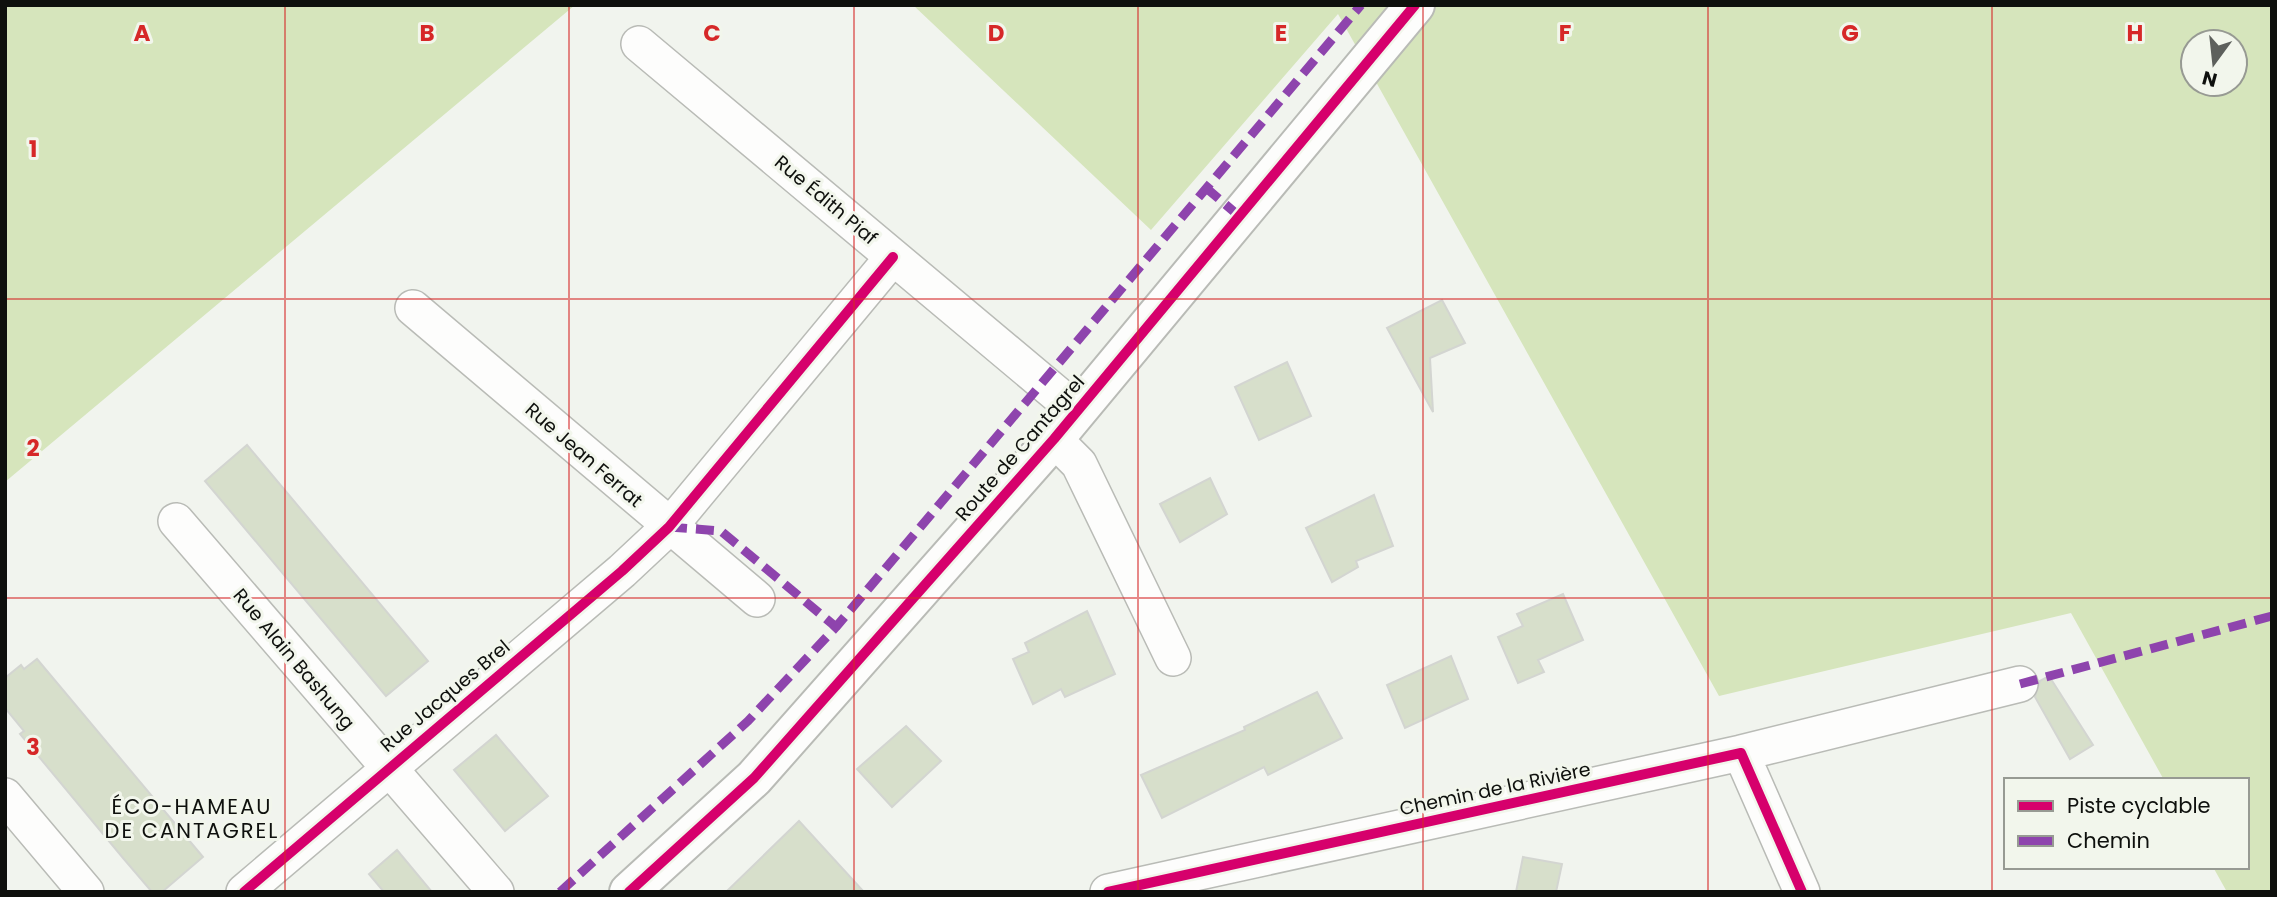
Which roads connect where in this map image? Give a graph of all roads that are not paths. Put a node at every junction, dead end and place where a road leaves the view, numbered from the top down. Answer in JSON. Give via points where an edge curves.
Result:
{"nodes":[{"id":1,"x":1415,"y":5,"type":"edge"},
{"id":2,"x":639,"y":44,"type":"dead end"},
{"id":3,"x":893,"y":257,"type":"junction"},
{"id":4,"x":413,"y":308,"type":"dead end"},
{"id":5,"x":1065,"y":425,"type":"junction"},
{"id":6,"x":176,"y":521,"type":"dead end"},
{"id":7,"x":669,"y":527,"type":"junction"},
{"id":8,"x":757,"y":599,"type":"dead end"},
{"id":9,"x":1173,"y":658,"type":"dead end"},
{"id":10,"x":2020,"y":684,"type":"dead end"},
{"id":11,"x":1741,"y":753,"type":"junction"},
{"id":12,"x":387,"y":768,"type":"junction"},
{"id":13,"x":5,"y":796,"type":"edge"},
{"id":14,"x":86,"y":892,"type":"edge"},
{"id":15,"x":244,"y":892,"type":"edge"},
{"id":16,"x":495,"y":892,"type":"edge"},
{"id":17,"x":629,"y":892,"type":"edge"},
{"id":18,"x":1108,"y":892,"type":"edge"},
{"id":19,"x":1802,"y":892,"type":"edge"}],
"edges":[{"from":1,"to":5,"type":"street","name":"Route de Cantagrel"},
{"from":2,"to":3,"type":"street","name":"Rue Édith Piaf"},
{"from":3,"to":5,"type":"street","name":"Rue Édith Piaf"},
{"from":3,"to":7,"type":"street","name":"Rue Jacques Brel"},
{"from":4,"to":7,"type":"street","name":"Rue Jean Ferrat"},
{"from":5,"to":9,"type":"street","name":"Rue Édith Piaf","via":[[1079,464]]},
{"from":5,"to":17,"type":"street","name":"Route de Cantagrel","via":[[754,778]]},
{"from":6,"to":12,"type":"street","name":"Rue Alain Bashung"},
{"from":7,"to":8,"type":"street","name":"Rue Jean Ferrat"},
{"from":7,"to":12,"type":"street","name":"Rue Jacques Brel"},
{"from":10,"to":11,"type":"street","name":"Chemin de la Rivière"},
{"from":11,"to":18,"type":"street","name":"Chemin de la Rivière"},
{"from":11,"to":19,"type":"street"},
{"from":12,"to":15,"type":"street","name":"Rue Jacques Brel"},
{"from":12,"to":16,"type":"street","name":"Rue Alain Bashung"},
{"from":13,"to":14,"type":"street"}]}
